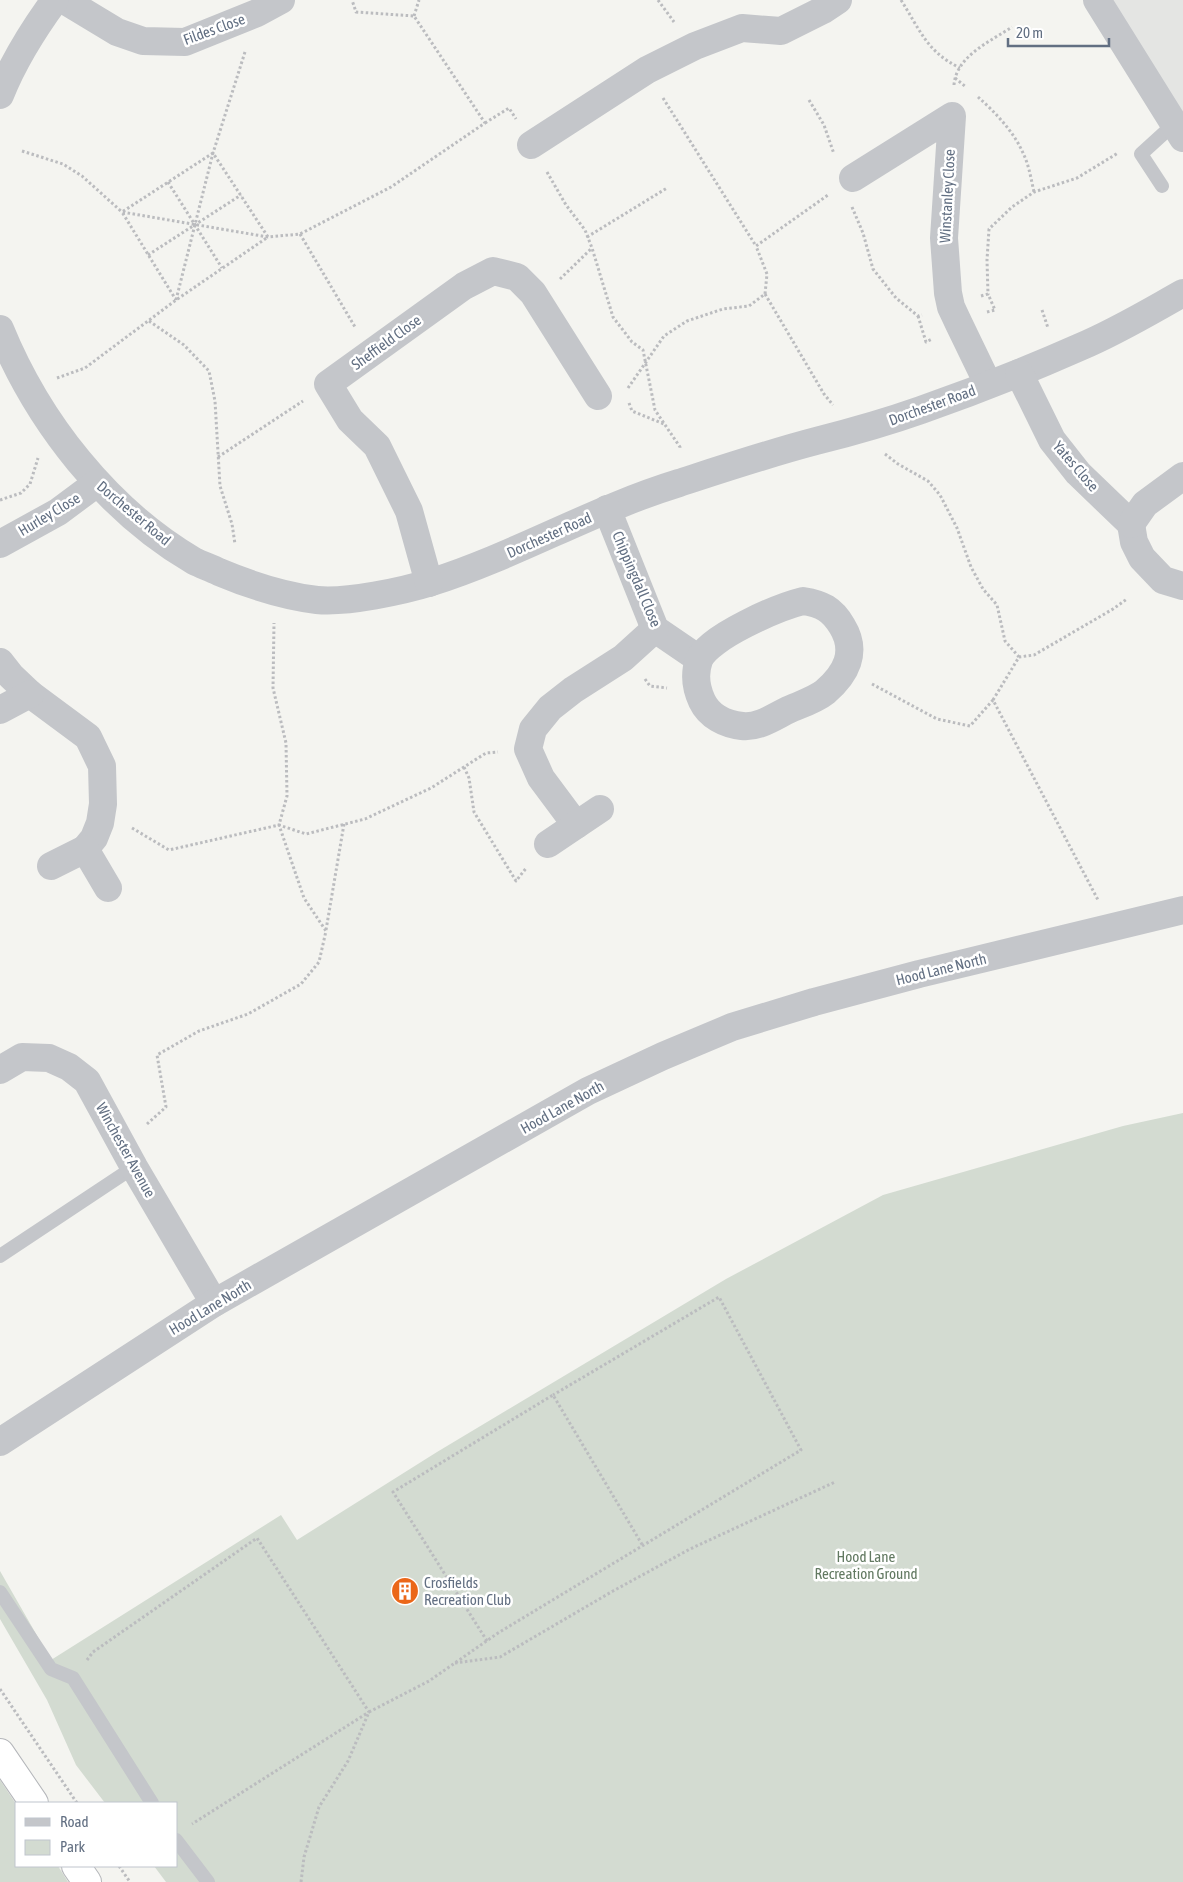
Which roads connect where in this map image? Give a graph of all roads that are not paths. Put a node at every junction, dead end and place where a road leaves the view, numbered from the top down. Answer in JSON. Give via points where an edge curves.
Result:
{"nodes":[{"id":1,"x":55,"y":0,"type":"edge"},
{"id":2,"x":64,"y":0,"type":"edge"},
{"id":3,"x":838,"y":0,"type":"edge"},
{"id":4,"x":1097,"y":0,"type":"edge"},
{"id":5,"x":269,"y":6,"type":"edge"},
{"id":6,"x":0,"y":95,"type":"edge"},
{"id":7,"x":1179,"y":131,"type":"edge"},
{"id":8,"x":531,"y":145,"type":"road end"},
{"id":9,"x":848,"y":181,"type":"road end"},
{"id":10,"x":1162,"y":186,"type":"dead end"},
{"id":11,"x":1183,"y":293,"type":"edge"},
{"id":12,"x":0,"y":329,"type":"edge"},
{"id":13,"x":1019,"y":373,"type":"junction"},
{"id":14,"x":988,"y":384,"type":"junction"},
{"id":15,"x":598,"y":396,"type":"dead end"},
{"id":16,"x":1183,"y":476,"type":"edge"},
{"id":17,"x":97,"y":483,"type":"junction"},
{"id":18,"x":607,"y":509,"type":"junction"},
{"id":19,"x":1131,"y":524,"type":"junction"},
{"id":20,"x":0,"y":544,"type":"edge"},
{"id":21,"x":429,"y":583,"type":"junction"},
{"id":22,"x":1183,"y":586,"type":"edge"},
{"id":23,"x":655,"y":629,"type":"junction"},
{"id":24,"x":699,"y":658,"type":"junction"},
{"id":25,"x":0,"y":662,"type":"edge"},
{"id":26,"x":30,"y":694,"type":"junction"},
{"id":27,"x":0,"y":710,"type":"edge"},
{"id":28,"x":600,"y":809,"type":"dead end"},
{"id":29,"x":576,"y":825,"type":"junction"},
{"id":30,"x":548,"y":844,"type":"road end"},
{"id":31,"x":85,"y":849,"type":"junction"},
{"id":32,"x":51,"y":866,"type":"dead end"},
{"id":33,"x":108,"y":888,"type":"dead end"},
{"id":34,"x":1183,"y":910,"type":"edge"},
{"id":35,"x":0,"y":1070,"type":"edge"},
{"id":36,"x":128,"y":1156,"type":"junction"},
{"id":37,"x":0,"y":1256,"type":"edge"},
{"id":38,"x":214,"y":1303,"type":"junction"},
{"id":39,"x":0,"y":1442,"type":"edge"},
{"id":40,"x":0,"y":1592,"type":"edge"},
{"id":41,"x":0,"y":1753,"type":"edge"},
{"id":42,"x":33,"y":1802,"type":"edge"},
{"id":43,"x":151,"y":1802,"type":"edge"},
{"id":44,"x":180,"y":1834,"type":"edge"},
{"id":45,"x":77,"y":1867,"type":"edge"},
{"id":46,"x":87,"y":1882,"type":"edge"},
{"id":47,"x":208,"y":1882,"type":"edge"}],
"edges":[{"from":1,"to":6,"type":"street","via":[[10,69]]},
{"from":2,"to":5,"type":"street","name":"Fildes Close","via":[[117,32],[142,41],[185,42]]},
{"from":3,"to":8,"type":"street","via":[[781,31],[742,28],[694,46],[647,70]]},
{"from":4,"to":7,"type":"street"},
{"from":7,"to":10,"type":"lane","via":[[1142,154]]},
{"from":9,"to":14,"type":"street","name":"Winstanley Close","via":[[952,116],[944,238],[948,293]]},
{"from":11,"to":13,"type":"street","name":"Dorchester Road","via":[[1081,347]]},
{"from":12,"to":17,"type":"street","name":"Dorchester Road","via":[[28,388],[54,429]]},
{"from":13,"to":14,"type":"street","name":"Dorchester Road"},
{"from":13,"to":19,"type":"street","name":"Yates Close","via":[[1052,440],[1078,473]]},
{"from":14,"to":18,"type":"street","name":"Dorchester Road","via":[[858,431],[702,476]]},
{"from":15,"to":21,"type":"street","name":"Sheffield Close","via":[[533,293],[517,277],[493,272],[464,286],[328,384],[350,420],[376,446],[409,511]]},
{"from":16,"to":19,"type":"street","via":[[1145,504]]},
{"from":17,"to":20,"type":"street","name":"Hurley Close","via":[[58,512]]},
{"from":17,"to":21,"type":"street","name":"Dorchester Road","via":[[149,530],[196,562],[274,591],[320,600],[365,597]]},
{"from":18,"to":21,"type":"street","name":"Dorchester Road","via":[[497,559]]},
{"from":18,"to":23,"type":"street","name":"Chippingdall Close"},
{"from":19,"to":22,"type":"street","via":[[1134,542],[1142,558],[1163,580]]},
{"from":23,"to":24,"type":"street","name":"Chippingdall Close"},
{"from":23,"to":29,"type":"street","via":[[623,658],[550,708],[533,729],[528,749],[541,778]]},
{"from":24,"to":24,"type":"street","via":[[696,674],[704,706],[715,717],[744,727],[760,724],[824,692],[846,670],[850,653],[847,633],[837,617],[820,604],[803,602],[786,605],[732,631]]},
{"from":25,"to":26,"type":"street"},
{"from":26,"to":27,"type":"street"},
{"from":26,"to":31,"type":"street","via":[[88,737],[102,766],[100,823]]},
{"from":28,"to":29,"type":"street"},
{"from":29,"to":30,"type":"street"},
{"from":31,"to":32,"type":"street"},
{"from":31,"to":33,"type":"street"},
{"from":34,"to":38,"type":"street","name":"Hood Lane North","via":[[814,1002],[732,1028],[588,1091]]},
{"from":35,"to":36,"type":"street","name":"Winchester Avenue","via":[[22,1057],[50,1058],[69,1067],[87,1081]]},
{"from":36,"to":37,"type":"lane"},
{"from":36,"to":38,"type":"street","name":"Winchester Avenue"},
{"from":38,"to":39,"type":"street","name":"Hood Lane North"},
{"from":40,"to":43,"type":"lane","via":[[51,1669],[72,1678]]},
{"from":41,"to":42,"type":"highway"},
{"from":44,"to":47,"type":"lane"},
{"from":45,"to":46,"type":"highway"}]}
